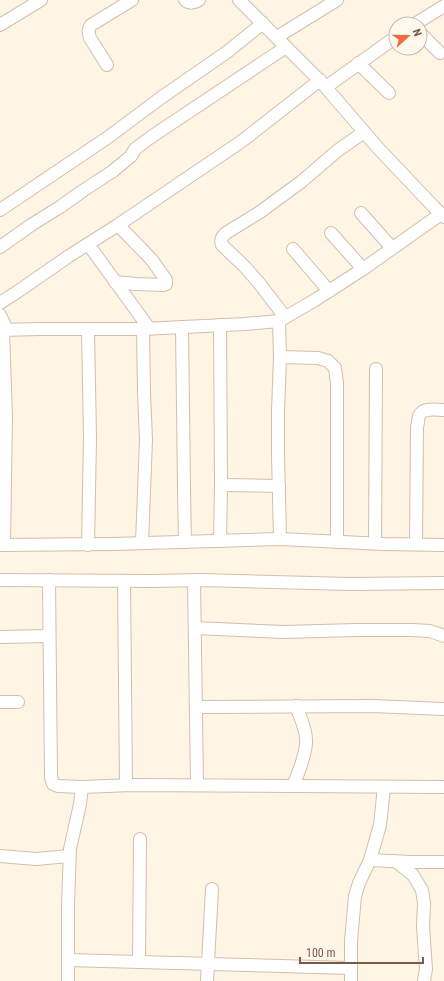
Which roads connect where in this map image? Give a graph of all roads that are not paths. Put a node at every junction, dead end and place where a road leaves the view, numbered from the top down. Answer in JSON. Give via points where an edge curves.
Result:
{"nodes":[{"id":1,"x":41,"y":0,"type":"edge"},
{"id":2,"x":132,"y":0,"type":"edge"},
{"id":3,"x":185,"y":0,"type":"edge"},
{"id":4,"x":199,"y":0,"type":"edge"},
{"id":5,"x":239,"y":0,"type":"edge"},
{"id":6,"x":337,"y":0,"type":"edge"},
{"id":7,"x":444,"y":6,"type":"edge"},
{"id":8,"x":428,"y":16,"type":"edge"},
{"id":9,"x":263,"y":23,"type":"junction"},
{"id":10,"x":0,"y":26,"type":"edge"},
{"id":11,"x":277,"y":37,"type":"junction"},
{"id":12,"x":428,"y":41,"type":"edge"},
{"id":13,"x":388,"y":42,"type":"edge"},
{"id":14,"x":286,"y":47,"type":"junction"},
{"id":15,"x":440,"y":53,"type":"dead end"},
{"id":16,"x":358,"y":63,"type":"junction"},
{"id":17,"x":107,"y":64,"type":"dead end"},
{"id":18,"x":323,"y":84,"type":"junction"},
{"id":19,"x":389,"y":93,"type":"dead end"},
{"id":20,"x":364,"y":132,"type":"junction"},
{"id":21,"x":0,"y":210,"type":"edge"},
{"id":22,"x":361,"y":213,"type":"dead end"},
{"id":23,"x":443,"y":215,"type":"edge"},
{"id":24,"x":118,"y":225,"type":"junction"},
{"id":25,"x":331,"y":233,"type":"dead end"},
{"id":26,"x":88,"y":244,"type":"junction"},
{"id":27,"x":0,"y":247,"type":"edge"},
{"id":28,"x":392,"y":248,"type":"junction"},
{"id":29,"x":294,"y":249,"type":"dead end"},
{"id":30,"x":363,"y":269,"type":"junction"},
{"id":31,"x":116,"y":282,"type":"junction"},
{"id":32,"x":329,"y":291,"type":"junction"},
{"id":33,"x":0,"y":303,"type":"edge"},
{"id":34,"x":0,"y":315,"type":"edge"},
{"id":35,"x":282,"y":319,"type":"junction"},
{"id":36,"x":220,"y":325,"type":"junction"},
{"id":37,"x":182,"y":327,"type":"junction"},
{"id":38,"x":88,"y":329,"type":"junction"},
{"id":39,"x":146,"y":329,"type":"junction"},
{"id":40,"x":3,"y":330,"type":"edge"},
{"id":41,"x":280,"y":357,"type":"junction"},
{"id":42,"x":376,"y":369,"type":"dead end"},
{"id":43,"x":444,"y":410,"type":"edge"},
{"id":44,"x":3,"y":435,"type":"edge"},
{"id":45,"x":221,"y":485,"type":"junction"},
{"id":46,"x":278,"y":486,"type":"junction"},
{"id":47,"x":280,"y":539,"type":"junction"},
{"id":48,"x":220,"y":541,"type":"junction"},
{"id":49,"x":185,"y":542,"type":"junction"},
{"id":50,"x":336,"y":542,"type":"junction"},
{"id":51,"x":142,"y":543,"type":"junction"},
{"id":52,"x":375,"y":543,"type":"junction"},
{"id":53,"x":416,"y":544,"type":"junction"},
{"id":54,"x":2,"y":545,"type":"edge"},
{"id":55,"x":88,"y":545,"type":"junction"},
{"id":56,"x":444,"y":545,"type":"edge"},
{"id":57,"x":0,"y":580,"type":"edge"},
{"id":58,"x":49,"y":580,"type":"junction"},
{"id":59,"x":194,"y":580,"type":"junction"},
{"id":60,"x":124,"y":581,"type":"junction"},
{"id":61,"x":444,"y":583,"type":"edge"},
{"id":62,"x":195,"y":628,"type":"junction"},
{"id":63,"x":49,"y":636,"type":"junction"},
{"id":64,"x":444,"y":636,"type":"edge"},
{"id":65,"x":0,"y":637,"type":"edge"},
{"id":66,"x":0,"y":702,"type":"edge"},
{"id":67,"x":18,"y":702,"type":"dead end"},
{"id":68,"x":296,"y":706,"type":"junction"},
{"id":69,"x":196,"y":707,"type":"junction"},
{"id":70,"x":444,"y":709,"type":"edge"},
{"id":71,"x":126,"y":785,"type":"junction"},
{"id":72,"x":197,"y":785,"type":"junction"},
{"id":73,"x":82,"y":786,"type":"junction"},
{"id":74,"x":293,"y":786,"type":"junction"},
{"id":75,"x":384,"y":787,"type":"junction"},
{"id":76,"x":444,"y":787,"type":"edge"},
{"id":77,"x":140,"y":839,"type":"dead end"},
{"id":78,"x":0,"y":856,"type":"edge"},
{"id":79,"x":69,"y":856,"type":"junction"},
{"id":80,"x":370,"y":860,"type":"junction"},
{"id":81,"x":397,"y":862,"type":"junction"},
{"id":82,"x":444,"y":862,"type":"edge"},
{"id":83,"x":212,"y":889,"type":"dead end"},
{"id":84,"x":68,"y":960,"type":"junction"},
{"id":85,"x":139,"y":962,"type":"junction"},
{"id":86,"x":208,"y":964,"type":"junction"},
{"id":87,"x":351,"y":968,"type":"junction"},
{"id":88,"x":68,"y":981,"type":"edge"},
{"id":89,"x":207,"y":981,"type":"edge"},
{"id":90,"x":351,"y":981,"type":"edge"},
{"id":91,"x":424,"y":981,"type":"edge"}],
"edges":[{"from":1,"to":10,"type":"street"},
{"from":2,"to":17,"type":"street","via":[[88,29],[90,38]]},
{"from":3,"to":4,"type":"street"},
{"from":5,"to":9,"type":"street"},
{"from":6,"to":11,"type":"street"},
{"from":7,"to":8,"type":"street"},
{"from":9,"to":11,"type":"street"},
{"from":9,"to":21,"type":"street","via":[[227,52]]},
{"from":11,"to":14,"type":"street"},
{"from":12,"to":15,"type":"street"},
{"from":13,"to":16,"type":"street"},
{"from":14,"to":18,"type":"street"},
{"from":14,"to":27,"type":"street","via":[[151,137],[113,171]]},
{"from":16,"to":18,"type":"street"},
{"from":16,"to":19,"type":"street"},
{"from":18,"to":20,"type":"street"},
{"from":18,"to":24,"type":"street"},
{"from":20,"to":23,"type":"street"},
{"from":20,"to":35,"type":"street","via":[[301,182],[222,237],[222,245],[259,283]]},
{"from":22,"to":28,"type":"street"},
{"from":23,"to":28,"type":"street"},
{"from":24,"to":26,"type":"street"},
{"from":24,"to":31,"type":"street","via":[[152,260],[166,280],[166,284]]},
{"from":25,"to":30,"type":"street"},
{"from":26,"to":31,"type":"street"},
{"from":26,"to":33,"type":"street"},
{"from":28,"to":30,"type":"street"},
{"from":29,"to":32,"type":"street"},
{"from":30,"to":32,"type":"street"},
{"from":31,"to":39,"type":"street"},
{"from":32,"to":35,"type":"street"},
{"from":34,"to":40,"type":"street"},
{"from":35,"to":36,"type":"street"},
{"from":35,"to":41,"type":"street"},
{"from":36,"to":37,"type":"street"},
{"from":36,"to":45,"type":"street"},
{"from":37,"to":39,"type":"street"},
{"from":37,"to":49,"type":"street"},
{"from":38,"to":39,"type":"street"},
{"from":38,"to":40,"type":"street"},
{"from":38,"to":55,"type":"street"},
{"from":39,"to":51,"type":"street","via":[[146,440]]},
{"from":40,"to":44,"type":"street","via":[[6,418]]},
{"from":41,"to":46,"type":"street"},
{"from":41,"to":50,"type":"street","via":[[318,358],[328,361],[335,368]]},
{"from":42,"to":52,"type":"street"},
{"from":43,"to":53,"type":"street","via":[[424,411],[419,416]]},
{"from":44,"to":54,"type":"street"},
{"from":45,"to":46,"type":"street"},
{"from":45,"to":48,"type":"street"},
{"from":46,"to":47,"type":"street"},
{"from":47,"to":48,"type":"street"},
{"from":47,"to":50,"type":"street"},
{"from":48,"to":49,"type":"street"},
{"from":49,"to":51,"type":"street"},
{"from":50,"to":52,"type":"street"},
{"from":51,"to":55,"type":"street"},
{"from":52,"to":53,"type":"street"},
{"from":53,"to":56,"type":"street"},
{"from":54,"to":55,"type":"street"},
{"from":57,"to":58,"type":"street"},
{"from":58,"to":60,"type":"street"},
{"from":58,"to":63,"type":"street"},
{"from":59,"to":60,"type":"street"},
{"from":59,"to":61,"type":"street","via":[[349,584]]},
{"from":59,"to":62,"type":"street"},
{"from":60,"to":71,"type":"street"},
{"from":62,"to":64,"type":"street","via":[[284,632],[412,630],[430,631]]},
{"from":62,"to":69,"type":"street"},
{"from":63,"to":65,"type":"street"},
{"from":63,"to":73,"type":"street","via":[[52,784]]},
{"from":66,"to":67,"type":"street"},
{"from":68,"to":69,"type":"street"},
{"from":68,"to":70,"type":"street"},
{"from":68,"to":74,"type":"street","via":[[307,740]]},
{"from":69,"to":72,"type":"street"},
{"from":71,"to":72,"type":"street"},
{"from":71,"to":73,"type":"street"},
{"from":72,"to":74,"type":"street"},
{"from":73,"to":79,"type":"street"},
{"from":74,"to":75,"type":"street"},
{"from":75,"to":76,"type":"street"},
{"from":75,"to":80,"type":"street","via":[[380,826]]},
{"from":77,"to":85,"type":"street"},
{"from":78,"to":79,"type":"street","via":[[36,859]]},
{"from":79,"to":84,"type":"street"},
{"from":80,"to":81,"type":"street"},
{"from":80,"to":87,"type":"street","via":[[355,896]]},
{"from":81,"to":82,"type":"street"},
{"from":81,"to":91,"type":"street","via":[[413,875],[422,890],[426,969]]},
{"from":83,"to":86,"type":"street"},
{"from":84,"to":85,"type":"street"},
{"from":84,"to":88,"type":"street"},
{"from":85,"to":86,"type":"street"},
{"from":86,"to":87,"type":"street"},
{"from":86,"to":89,"type":"street"},
{"from":87,"to":90,"type":"street"}]}
